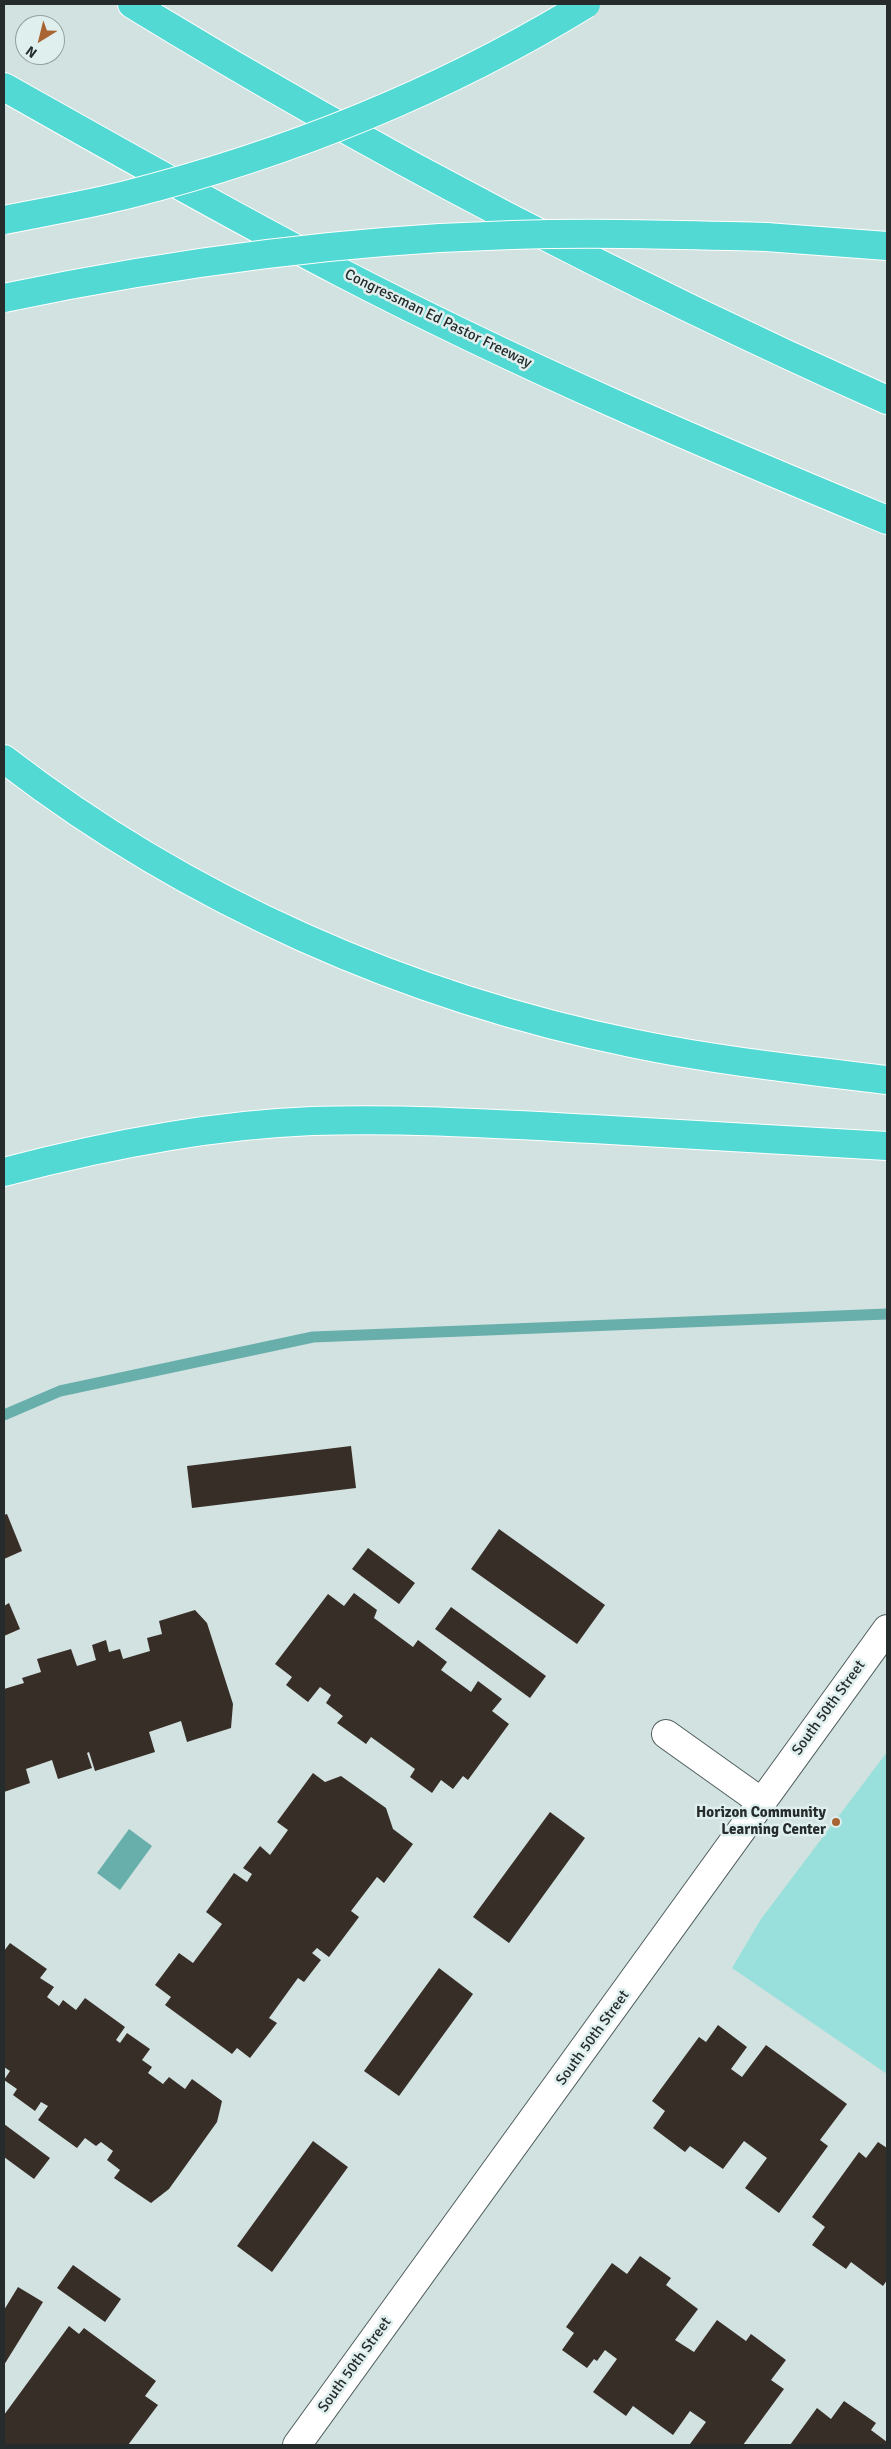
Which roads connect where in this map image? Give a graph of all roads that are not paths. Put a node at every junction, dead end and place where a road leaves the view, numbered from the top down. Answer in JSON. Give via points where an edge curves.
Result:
{"nodes":[{"id":1,"x":132,"y":4,"type":"edge"},
{"id":2,"x":586,"y":4,"type":"edge"},
{"id":3,"x":4,"y":87,"type":"edge"},
{"id":4,"x":4,"y":220,"type":"edge"},
{"id":5,"x":887,"y":246,"type":"edge"},
{"id":6,"x":4,"y":298,"type":"edge"},
{"id":7,"x":887,"y":400,"type":"edge"},
{"id":8,"x":887,"y":520,"type":"edge"},
{"id":9,"x":4,"y":760,"type":"edge"},
{"id":10,"x":887,"y":1080,"type":"edge"},
{"id":11,"x":887,"y":1146,"type":"edge"},
{"id":12,"x":4,"y":1172,"type":"edge"},
{"id":13,"x":887,"y":1629,"type":"edge"},
{"id":14,"x":666,"y":1734,"type":"dead end"},
{"id":15,"x":760,"y":1801,"type":"junction"},
{"id":16,"x":297,"y":2445,"type":"edge"}],
"edges":[{"from":1,"to":7,"type":"highway","via":[[309,110],[515,222],[762,344]]},
{"from":2,"to":4,"type":"highway","bridge":true,"via":[[472,66],[311,138],[124,196]]},
{"from":3,"to":8,"type":"highway","name":"Congressman Ed Pastor Freeway","via":[[206,200],[439,321],[674,431]]},
{"from":5,"to":6,"type":"highway","bridge":true,"via":[[766,237],[643,233],[521,235],[291,251],[160,269]]},
{"from":9,"to":10,"type":"highway","via":[[93,823],[201,888],[324,946],[448,994],[512,1014],[636,1044]]},
{"from":11,"to":12,"type":"highway","via":[[437,1121],[310,1122],[148,1141],[57,1158]]},
{"from":13,"to":15,"type":"street","name":"South 50th Street"},
{"from":14,"to":15,"type":"street"},
{"from":15,"to":16,"type":"street","name":"South 50th Street","via":[[652,1957]]}]}
